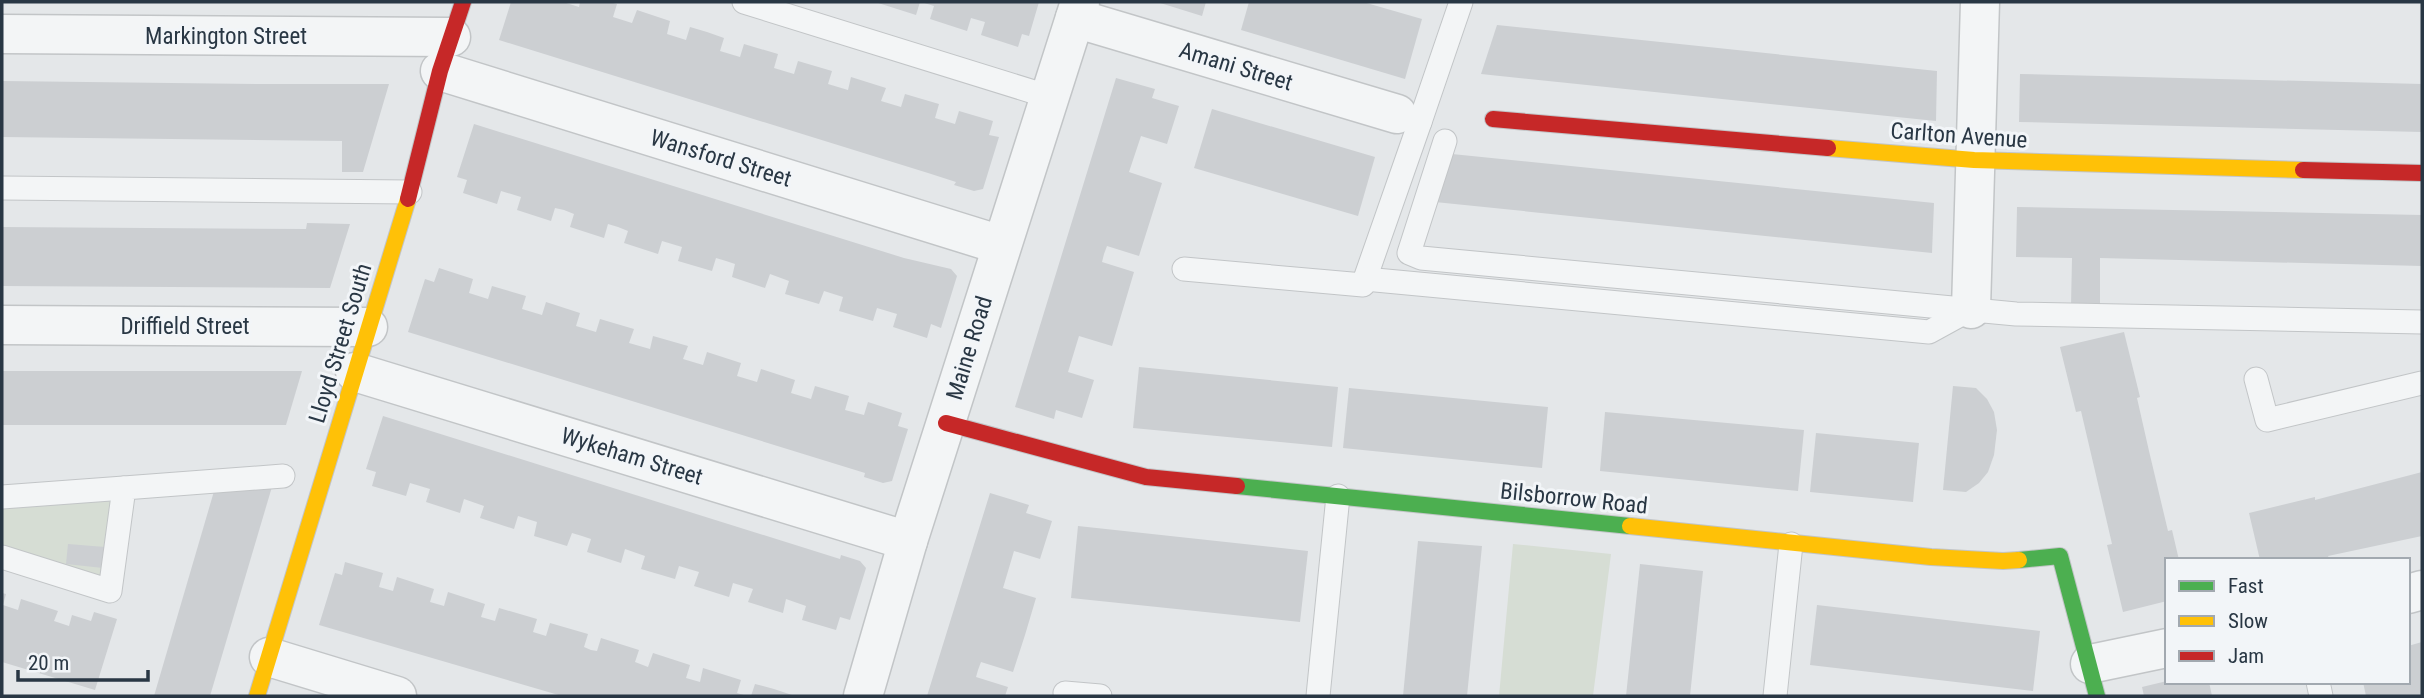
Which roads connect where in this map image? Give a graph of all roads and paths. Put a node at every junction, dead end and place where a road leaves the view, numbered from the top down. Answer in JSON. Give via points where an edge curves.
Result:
{"nodes":[{"id":1,"x":463,"y":2,"type":"edge"},
{"id":2,"x":744,"y":2,"type":"edge"},
{"id":3,"x":1461,"y":2,"type":"edge"},
{"id":4,"x":1980,"y":2,"type":"edge"},
{"id":5,"x":1078,"y":10,"type":"edge"},
{"id":6,"x":2,"y":34,"type":"edge"},
{"id":7,"x":446,"y":54,"type":"junction"},
{"id":8,"x":1050,"y":97,"type":"junction"},
{"id":9,"x":1408,"y":118,"type":"junction"},
{"id":10,"x":1493,"y":120,"type":"dead end"},
{"id":11,"x":1445,"y":141,"type":"dead end"},
{"id":12,"x":1974,"y":160,"type":"junction"},
{"id":13,"x":2422,"y":173,"type":"edge"},
{"id":14,"x":2,"y":188,"type":"edge"},
{"id":15,"x":410,"y":192,"type":"junction"},
{"id":16,"x":1002,"y":245,"type":"junction"},
{"id":17,"x":1184,"y":269,"type":"dead end"},
{"id":18,"x":1365,"y":278,"type":"junction"},
{"id":19,"x":1971,"y":309,"type":"junction"},
{"id":20,"x":2422,"y":322,"type":"edge"},
{"id":21,"x":2,"y":325,"type":"edge"},
{"id":22,"x":368,"y":327,"type":"junction"},
{"id":23,"x":355,"y":372,"type":"junction"},
{"id":24,"x":2256,"y":379,"type":"dead end"},
{"id":25,"x":2422,"y":383,"type":"edge"},
{"id":26,"x":946,"y":423,"type":"junction"},
{"id":27,"x":283,"y":475,"type":"dead end"},
{"id":28,"x":124,"y":488,"type":"junction"},
{"id":29,"x":1338,"y":496,"type":"junction"},
{"id":30,"x":2,"y":497,"type":"edge"},
{"id":31,"x":908,"y":541,"type":"junction"},
{"id":32,"x":1791,"y":544,"type":"junction"},
{"id":33,"x":2,"y":557,"type":"edge"},
{"id":34,"x":2165,"y":649,"type":"edge"},
{"id":35,"x":269,"y":657,"type":"junction"},
{"id":36,"x":2094,"y":680,"type":"edge"},
{"id":37,"x":1065,"y":693,"type":"dead end"},
{"id":38,"x":257,"y":696,"type":"edge"},
{"id":39,"x":397,"y":696,"type":"edge"},
{"id":40,"x":863,"y":696,"type":"edge"},
{"id":41,"x":1100,"y":696,"type":"edge"},
{"id":42,"x":1318,"y":696,"type":"edge"},
{"id":43,"x":1775,"y":696,"type":"edge"}],
"edges":[{"from":1,"to":7,"type":"street","name":"Lloyd Street South"},
{"from":2,"to":8,"type":"lane"},
{"from":3,"to":9,"type":"lane"},
{"from":4,"to":12,"type":"street"},
{"from":5,"to":8,"type":"street","name":"Maine Road"},
{"from":5,"to":9,"type":"street","name":"Amani Street"},
{"from":6,"to":7,"type":"street","name":"Markington Street"},
{"from":7,"to":15,"type":"street","name":"Lloyd Street South"},
{"from":7,"to":16,"type":"street","name":"Wansford Street"},
{"from":8,"to":16,"type":"street","name":"Maine Road"},
{"from":9,"to":18,"type":"lane"},
{"from":10,"to":12,"type":"street","name":"Carlton Avenue"},
{"from":11,"to":19,"type":"lane","via":[[1409,253],[1420,258]]},
{"from":12,"to":13,"type":"street","name":"Carlton Avenue"},
{"from":12,"to":19,"type":"street"},
{"from":14,"to":15,"type":"lane"},
{"from":15,"to":22,"type":"street","name":"Lloyd Street South"},
{"from":16,"to":26,"type":"street","name":"Maine Road"},
{"from":17,"to":18,"type":"lane","via":[[1363,285]]},
{"from":18,"to":19,"type":"lane","via":[[1928,332]]},
{"from":19,"to":20,"type":"lane","via":[[2016,314]]},
{"from":21,"to":22,"type":"street","name":"Driffield Street"},
{"from":22,"to":23,"type":"street","name":"Lloyd Street South"},
{"from":23,"to":31,"type":"street","name":"Wykeham Street"},
{"from":23,"to":35,"type":"street","name":"Lloyd Street South"},
{"from":24,"to":25,"type":"lane","via":[[2267,420]]},
{"from":26,"to":29,"type":"street","name":"Bilsborrow Road","via":[[1146,477]]},
{"from":26,"to":31,"type":"street","name":"Maine Road"},
{"from":27,"to":28,"type":"lane"},
{"from":28,"to":30,"type":"lane"},
{"from":28,"to":33,"type":"lane","via":[[110,591]]},
{"from":29,"to":32,"type":"street","name":"Bilsborrow Road"},
{"from":29,"to":42,"type":"lane"},
{"from":31,"to":40,"type":"street","name":"Maine Road"},
{"from":32,"to":36,"type":"street","name":"Bilsborrow Road","via":[[1979,560],[2060,556]]},
{"from":32,"to":43,"type":"lane"},
{"from":34,"to":36,"type":"street"},
{"from":35,"to":38,"type":"street","name":"Lloyd Street South"},
{"from":35,"to":39,"type":"street"},
{"from":37,"to":41,"type":"lane"}]}
